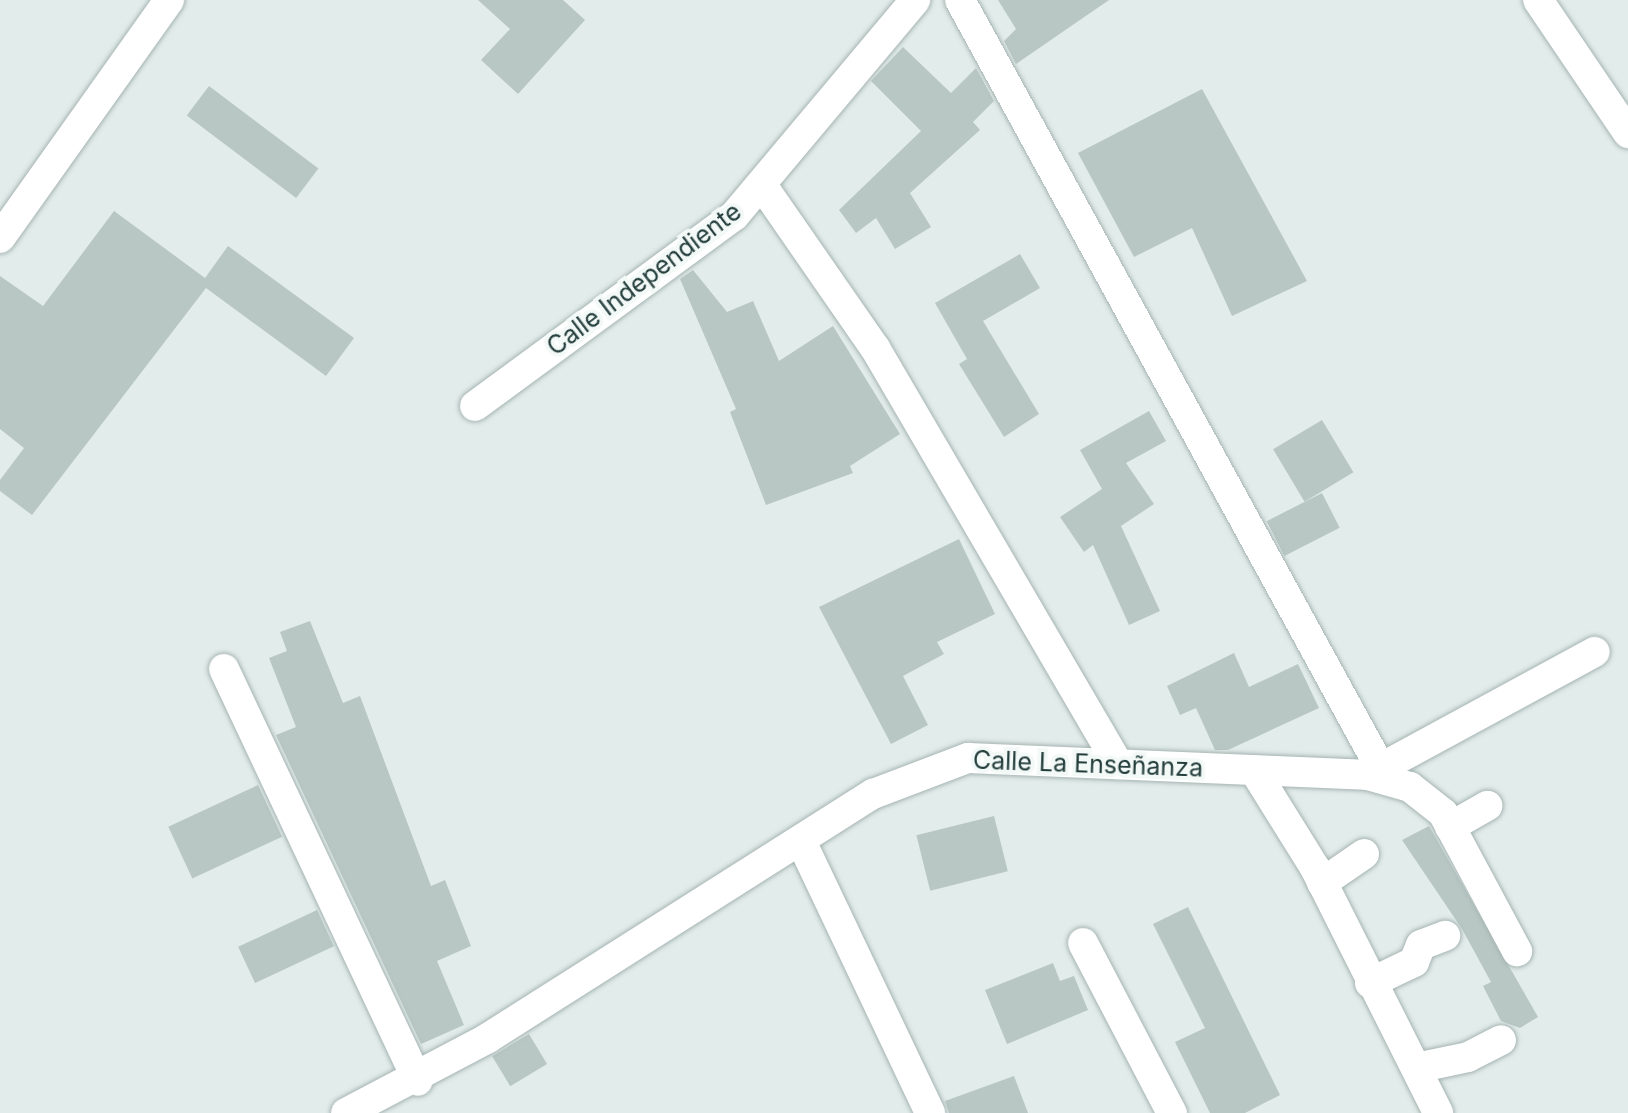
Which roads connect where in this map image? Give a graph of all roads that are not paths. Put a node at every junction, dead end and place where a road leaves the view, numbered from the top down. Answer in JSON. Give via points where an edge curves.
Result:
{"nodes":[{"id":1,"x":168,"y":0,"type":"edge"},
{"id":2,"x":915,"y":0,"type":"edge"},
{"id":3,"x":960,"y":0,"type":"edge"},
{"id":4,"x":1538,"y":0,"type":"edge"},
{"id":5,"x":1628,"y":133,"type":"edge"},
{"id":6,"x":762,"y":185,"type":"junction"},
{"id":7,"x":0,"y":238,"type":"edge"},
{"id":8,"x":475,"y":406,"type":"dead end"},
{"id":9,"x":1595,"y":652,"type":"dead end"},
{"id":10,"x":224,"y":669,"type":"dead end"},
{"id":11,"x":1118,"y":764,"type":"junction"},
{"id":12,"x":1254,"y":770,"type":"junction"},
{"id":13,"x":1374,"y":772,"type":"junction"},
{"id":14,"x":1486,"y":806,"type":"dead end"},
{"id":15,"x":1450,"y":827,"type":"junction"},
{"id":16,"x":802,"y":841,"type":"junction"},
{"id":17,"x":1364,"y":854,"type":"dead end"},
{"id":18,"x":1322,"y":883,"type":"junction"},
{"id":19,"x":1445,"y":936,"type":"dead end"},
{"id":20,"x":1082,"y":944,"type":"dead end"},
{"id":21,"x":1517,"y":951,"type":"dead end"},
{"id":22,"x":1370,"y":983,"type":"junction"},
{"id":23,"x":1501,"y":1040,"type":"dead end"},
{"id":24,"x":1416,"y":1068,"type":"junction"},
{"id":25,"x":418,"y":1081,"type":"junction"},
{"id":26,"x":346,"y":1113,"type":"edge"},
{"id":27,"x":930,"y":1113,"type":"edge"},
{"id":28,"x":1172,"y":1113,"type":"edge"},
{"id":29,"x":1438,"y":1113,"type":"edge"}],
"edges":[{"from":1,"to":7,"type":"street"},
{"from":2,"to":6,"type":"street","name":"Calle Independiente"},
{"from":3,"to":13,"type":"street"},
{"from":4,"to":5,"type":"street"},
{"from":6,"to":8,"type":"street","name":"Calle Independiente","via":[[734,216]]},
{"from":6,"to":11,"type":"street","via":[[875,348]]},
{"from":9,"to":13,"type":"street"},
{"from":10,"to":25,"type":"street"},
{"from":11,"to":12,"type":"street","name":"Calle La Enseñanza"},
{"from":11,"to":16,"type":"street","name":"Calle La Enseñanza","via":[[968,758],[873,794]]},
{"from":12,"to":13,"type":"street","name":"Calle La Enseñanza"},
{"from":12,"to":18,"type":"street"},
{"from":13,"to":15,"type":"street","via":[[1410,787]]},
{"from":14,"to":15,"type":"street"},
{"from":15,"to":21,"type":"street"},
{"from":16,"to":25,"type":"street","name":"Calle La Enseñanza"},
{"from":16,"to":27,"type":"street"},
{"from":17,"to":18,"type":"street"},
{"from":18,"to":22,"type":"street"},
{"from":19,"to":22,"type":"street","via":[[1421,945],[1414,962]]},
{"from":20,"to":28,"type":"street"},
{"from":22,"to":24,"type":"street"},
{"from":23,"to":24,"type":"street"},
{"from":24,"to":29,"type":"street"},
{"from":25,"to":26,"type":"street","name":"Calle La Enseñanza"}]}
